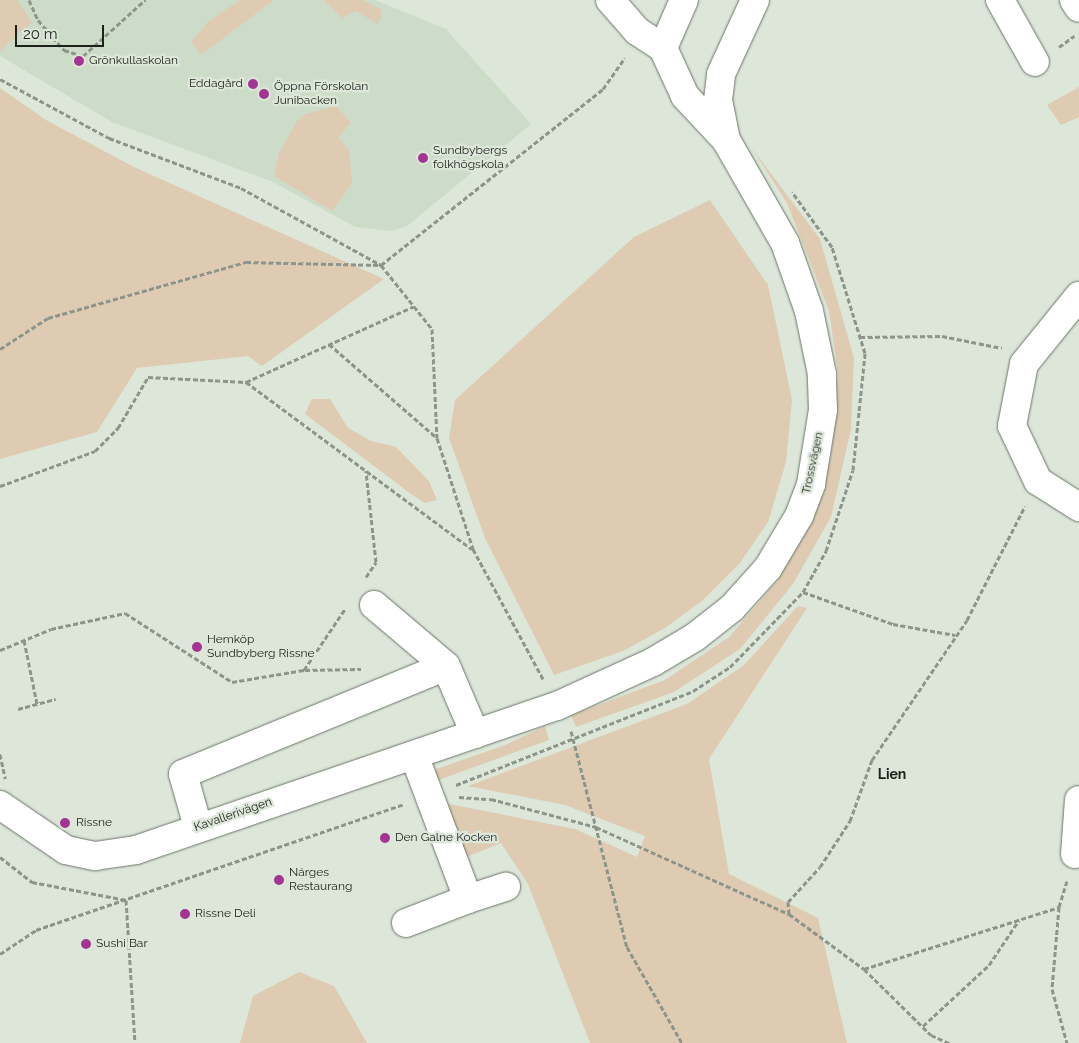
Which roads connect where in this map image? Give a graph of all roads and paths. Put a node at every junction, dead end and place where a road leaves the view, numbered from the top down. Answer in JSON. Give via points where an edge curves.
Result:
{"nodes":[{"id":1,"x":28,"y":0,"type":"edge"},
{"id":2,"x":145,"y":0,"type":"edge"},
{"id":3,"x":610,"y":0,"type":"edge"},
{"id":4,"x":684,"y":0,"type":"edge"},
{"id":5,"x":755,"y":0,"type":"edge"},
{"id":6,"x":1000,"y":0,"type":"edge"},
{"id":7,"x":1074,"y":0,"type":"edge"},
{"id":8,"x":1079,"y":8,"type":"edge"},
{"id":9,"x":637,"y":31,"type":"junction"},
{"id":10,"x":663,"y":48,"type":"junction"},
{"id":11,"x":1035,"y":62,"type":"dead end"},
{"id":12,"x":0,"y":79,"type":"edge"},
{"id":13,"x":726,"y":140,"type":"junction"},
{"id":14,"x":787,"y":186,"type":"dead end"},
{"id":15,"x":381,"y":265,"type":"junction"},
{"id":16,"x":1079,"y":296,"type":"edge"},
{"id":17,"x":414,"y":306,"type":"junction"},
{"id":18,"x":860,"y":337,"type":"junction"},
{"id":19,"x":329,"y":344,"type":"junction"},
{"id":20,"x":0,"y":350,"type":"edge"},
{"id":21,"x":1032,"y":354,"type":"junction"},
{"id":22,"x":246,"y":382,"type":"junction"},
{"id":23,"x":437,"y":438,"type":"junction"},
{"id":24,"x":366,"y":471,"type":"junction"},
{"id":25,"x":1038,"y":481,"type":"junction"},
{"id":26,"x":0,"y":486,"type":"edge"},
{"id":27,"x":1079,"y":507,"type":"edge"},
{"id":28,"x":473,"y":549,"type":"junction"},
{"id":29,"x":803,"y":592,"type":"junction"},
{"id":30,"x":361,"y":599,"type":"junction"},
{"id":31,"x":955,"y":635,"type":"junction"},
{"id":32,"x":24,"y":640,"type":"junction"},
{"id":33,"x":0,"y":650,"type":"edge"},
{"id":34,"x":446,"y":666,"type":"junction"},
{"id":35,"x":56,"y":699,"type":"dead end"},
{"id":36,"x":37,"y":704,"type":"junction"},
{"id":37,"x":557,"y":706,"type":"junction"},
{"id":38,"x":18,"y":709,"type":"dead end"},
{"id":39,"x":475,"y":734,"type":"junction"},
{"id":40,"x":576,"y":740,"type":"junction"},
{"id":41,"x":414,"y":755,"type":"junction"},
{"id":42,"x":428,"y":796,"type":"junction"},
{"id":43,"x":1079,"y":800,"type":"edge"},
{"id":44,"x":0,"y":805,"type":"edge"},
{"id":45,"x":198,"y":827,"type":"junction"},
{"id":46,"x":596,"y":827,"type":"junction"},
{"id":47,"x":1075,"y":854,"type":"joint"},
{"id":48,"x":0,"y":857,"type":"edge"},
{"id":49,"x":506,"y":887,"type":"dead end"},
{"id":50,"x":468,"y":899,"type":"junction"},
{"id":51,"x":126,"y":900,"type":"junction"},
{"id":52,"x":1059,"y":907,"type":"junction"},
{"id":53,"x":789,"y":914,"type":"junction"},
{"id":54,"x":1019,"y":920,"type":"junction"},
{"id":55,"x":406,"y":923,"type":"dead end"},
{"id":56,"x":0,"y":954,"type":"edge"},
{"id":57,"x":864,"y":969,"type":"junction"},
{"id":58,"x":923,"y":1026,"type":"junction"},
{"id":59,"x":135,"y":1043,"type":"edge"},
{"id":60,"x":682,"y":1043,"type":"edge"},
{"id":61,"x":950,"y":1043,"type":"edge"},
{"id":62,"x":1067,"y":1043,"type":"edge"}],
"edges":[{"from":1,"to":2,"type":"path","via":[[38,20],[64,50],[83,56]]},
{"from":3,"to":9,"type":"street"},
{"from":4,"to":10,"type":"street"},
{"from":5,"to":13,"type":"street","via":[[721,74],[718,100]]},
{"from":6,"to":11,"type":"street"},
{"from":7,"to":8,"type":"street"},
{"from":9,"to":10,"type":"street"},
{"from":9,"to":15,"type":"path","via":[[603,89]]},
{"from":10,"to":13,"type":"street","name":"Trossvägen","via":[[684,96]]},
{"from":12,"to":15,"type":"path","via":[[109,138],[241,188]]},
{"from":13,"to":37,"type":"street","name":"Trossvägen","via":[[785,242],[809,311],[822,374],[823,410],[811,484],[799,516],[768,568],[732,608],[653,662]]},
{"from":14,"to":18,"type":"path","via":[[832,247]]},
{"from":15,"to":17,"type":"path"},
{"from":15,"to":20,"type":"path","via":[[246,262],[48,318]]},
{"from":16,"to":21,"type":"street"},
{"from":17,"to":19,"type":"path"},
{"from":17,"to":23,"type":"path","via":[[432,329]]},
{"from":18,"to":21,"type":"path","via":[[942,336]]},
{"from":18,"to":29,"type":"path","via":[[865,353],[853,470],[826,552]]},
{"from":19,"to":22,"type":"path"},
{"from":19,"to":23,"type":"path"},
{"from":21,"to":25,"type":"street","via":[[1024,364],[1012,426]]},
{"from":22,"to":24,"type":"path"},
{"from":22,"to":26,"type":"path","via":[[148,376],[118,428],[95,451]]},
{"from":23,"to":28,"type":"path"},
{"from":24,"to":28,"type":"path"},
{"from":24,"to":30,"type":"path","via":[[376,562]]},
{"from":25,"to":27,"type":"street"},
{"from":25,"to":31,"type":"path"},
{"from":28,"to":37,"type":"path"},
{"from":29,"to":31,"type":"path","via":[[893,624]]},
{"from":29,"to":40,"type":"path","via":[[730,667],[694,692]]},
{"from":30,"to":32,"type":"path","via":[[304,670],[232,682],[125,613]]},
{"from":30,"to":34,"type":"street"},
{"from":31,"to":53,"type":"path","via":[[872,760],[850,821],[820,867],[788,902]]},
{"from":32,"to":33,"type":"path"},
{"from":32,"to":36,"type":"path"},
{"from":34,"to":39,"type":"street"},
{"from":34,"to":45,"type":"street","via":[[182,774]]},
{"from":35,"to":36,"type":"path"},
{"from":36,"to":38,"type":"path"},
{"from":37,"to":39,"type":"street","name":"Trossvägen"},
{"from":37,"to":40,"type":"path"},
{"from":39,"to":41,"type":"street","name":"Kavallerivägen"},
{"from":40,"to":42,"type":"path"},
{"from":40,"to":46,"type":"path"},
{"from":41,"to":42,"type":"street"},
{"from":41,"to":45,"type":"street","name":"Kavallerivägen"},
{"from":42,"to":46,"type":"path","via":[[491,799]]},
{"from":42,"to":50,"type":"street"},
{"from":42,"to":51,"type":"path"},
{"from":43,"to":47,"type":"street"},
{"from":44,"to":45,"type":"street","name":"Kavallerivägen","via":[[66,850],[95,856],[136,850]]},
{"from":46,"to":53,"type":"path"},
{"from":46,"to":60,"type":"path","via":[[627,947]]},
{"from":47,"to":52,"type":"path"},
{"from":48,"to":51,"type":"path","via":[[32,882]]},
{"from":49,"to":50,"type":"street"},
{"from":50,"to":55,"type":"street"},
{"from":51,"to":56,"type":"path","via":[[36,930]]},
{"from":51,"to":59,"type":"path"},
{"from":52,"to":54,"type":"path"},
{"from":52,"to":62,"type":"path","via":[[1052,989]]},
{"from":53,"to":57,"type":"path"},
{"from":54,"to":57,"type":"path"},
{"from":54,"to":58,"type":"path","via":[[989,965]]},
{"from":57,"to":58,"type":"path"},
{"from":58,"to":61,"type":"path"}]}
